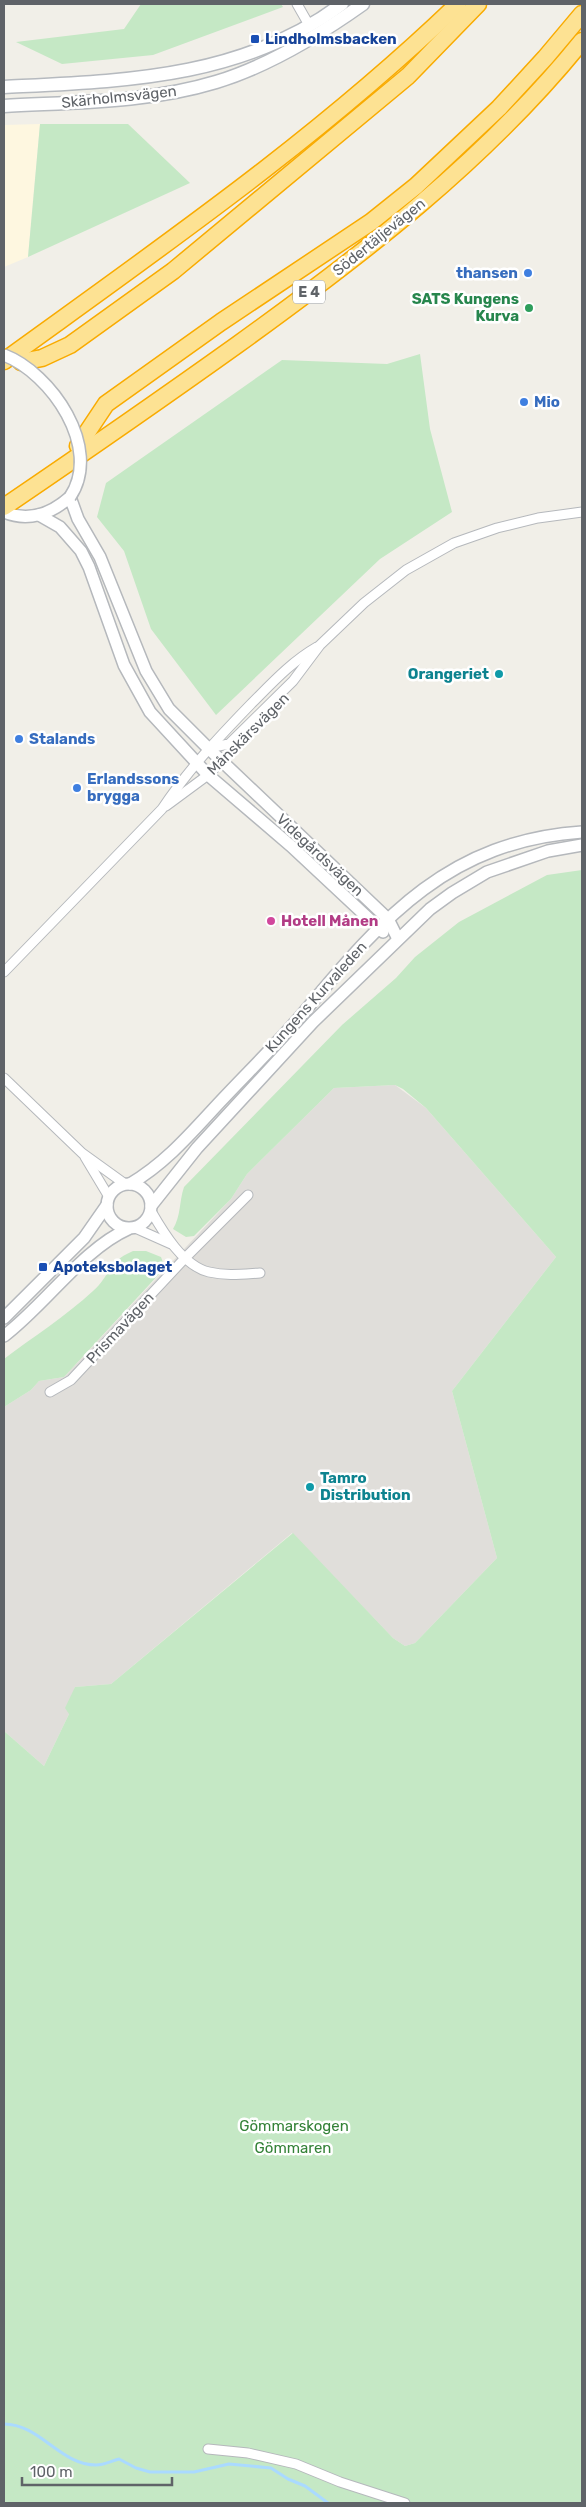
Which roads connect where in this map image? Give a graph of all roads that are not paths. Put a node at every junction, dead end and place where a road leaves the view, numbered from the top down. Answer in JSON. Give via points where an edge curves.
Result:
{"nodes":[{"id":1,"x":297,"y":4,"type":"edge"},
{"id":2,"x":342,"y":4,"type":"edge"},
{"id":3,"x":363,"y":4,"type":"edge"},
{"id":4,"x":448,"y":4,"type":"edge"},
{"id":5,"x":458,"y":4,"type":"edge"},
{"id":6,"x":478,"y":4,"type":"edge"},
{"id":7,"x":582,"y":14,"type":"edge"},
{"id":8,"x":312,"y":30,"type":"junction"},
{"id":9,"x":418,"y":41,"type":"junction"},
{"id":10,"x":582,"y":41,"type":"edge"},
{"id":11,"x":4,"y":88,"type":"edge"},
{"id":12,"x":4,"y":106,"type":"edge"},
{"id":13,"x":4,"y":355,"type":"edge"},
{"id":14,"x":4,"y":361,"type":"edge"},
{"id":15,"x":21,"y":362,"type":"junction"},
{"id":16,"x":78,"y":446,"type":"junction"},
{"id":17,"x":71,"y":500,"type":"junction"},
{"id":18,"x":4,"y":507,"type":"edge"},
{"id":19,"x":4,"y":512,"type":"edge"},
{"id":20,"x":582,"y":512,"type":"edge"},
{"id":21,"x":43,"y":517,"type":"junction"},
{"id":22,"x":320,"y":645,"type":"junction"},
{"id":23,"x":208,"y":748,"type":"junction"},
{"id":24,"x":222,"y":762,"type":"junction"},
{"id":25,"x":195,"y":763,"type":"junction"},
{"id":26,"x":208,"y":775,"type":"junction"},
{"id":27,"x":162,"y":809,"type":"junction"},
{"id":28,"x":582,"y":832,"type":"edge"},
{"id":29,"x":582,"y":845,"type":"edge"},
{"id":30,"x":388,"y":919,"type":"junction"},
{"id":31,"x":377,"y":929,"type":"junction"},
{"id":32,"x":398,"y":940,"type":"junction"},
{"id":33,"x":4,"y":972,"type":"edge"},
{"id":34,"x":4,"y":1078,"type":"edge"},
{"id":35,"x":82,"y":1153,"type":"junction"},
{"id":36,"x":128,"y":1184,"type":"junction"},
{"id":37,"x":248,"y":1195,"type":"dead end"},
{"id":38,"x":108,"y":1201,"type":"junction"},
{"id":39,"x":151,"y":1208,"type":"junction"},
{"id":40,"x":131,"y":1228,"type":"junction"},
{"id":41,"x":171,"y":1244,"type":"junction"},
{"id":42,"x":186,"y":1257,"type":"junction"},
{"id":43,"x":260,"y":1273,"type":"dead end"},
{"id":44,"x":4,"y":1318,"type":"edge"},
{"id":45,"x":4,"y":1336,"type":"edge"},
{"id":46,"x":50,"y":1392,"type":"dead end"},
{"id":47,"x":208,"y":2449,"type":"dead end"},
{"id":48,"x":405,"y":2503,"type":"edge"}],
"edges":[{"from":1,"to":8,"type":"street"},
{"from":2,"to":8,"type":"main road","name":"Skärholmsvägen"},
{"from":3,"to":8,"type":"main road","name":"Skärholmsvägen"},
{"from":4,"to":9,"type":"highway"},
{"from":5,"to":9,"type":"highway"},
{"from":6,"to":15,"type":"highway","via":[[408,76],[173,271],[70,345],[42,358]]},
{"from":7,"to":16,"type":"highway","via":[[499,108],[416,186],[371,222],[106,404]]},
{"from":8,"to":11,"type":"main road","name":"Skärholmsvägen","via":[[184,72],[125,81]]},
{"from":8,"to":12,"type":"main road","name":"Skärholmsvägen","via":[[291,51],[252,69],[181,91],[118,100]]},
{"from":9,"to":14,"type":"highway","via":[[308,136]]},
{"from":10,"to":18,"type":"highway","name":"Södertäljevägen","number":"E 4","via":[[483,149],[390,231],[190,378]]},
{"from":13,"to":15,"type":"street","bridge":true},
{"from":15,"to":16,"type":"street","bridge":true,"via":[[55,396],[71,423]]},
{"from":16,"to":17,"type":"street","bridge":true,"via":[[79,469]]},
{"from":17,"to":21,"type":"street"},
{"from":17,"to":23,"type":"street","name":"Videgårdsvägen","via":[[100,558],[146,671],[169,709]]},
{"from":19,"to":21,"type":"street","via":[[13,516]]},
{"from":20,"to":22,"type":"street","name":"Månskärsvägen","via":[[517,522],[454,543],[406,570]]},
{"from":21,"to":25,"type":"street","name":"Videgårdsvägen","via":[[60,527],[81,551],[113,640],[136,689],[150,712]]},
{"from":22,"to":23,"type":"street","name":"Månskärsvägen","via":[[287,668]]},
{"from":22,"to":24,"type":"street","name":"Månskärsvägen","via":[[296,686]]},
{"from":23,"to":24,"type":"street","name":"Videgårdsvägen"},
{"from":23,"to":25,"type":"street","name":"Månskärsvägen"},
{"from":24,"to":26,"type":"street","name":"Månskärsvägen"},
{"from":24,"to":30,"type":"street","name":"Videgårdsvägen"},
{"from":25,"to":26,"type":"street","name":"Videgårdsvägen"},
{"from":25,"to":27,"type":"street","name":"Månskärsvägen"},
{"from":26,"to":27,"type":"street","name":"Månskärsvägen"},
{"from":26,"to":31,"type":"street","name":"Videgårdsvägen","via":[[291,846]]},
{"from":27,"to":33,"type":"street","name":"Månskärsvägen"},
{"from":28,"to":30,"type":"street","name":"Kungens Kurvaleden","via":[[544,836],[474,859],[420,890]]},
{"from":29,"to":32,"type":"street","name":"Kungens Kurvaleden","via":[[548,851],[488,872],[452,892]]},
{"from":30,"to":31,"type":"street","name":"Kungens Kurvaleden"},
{"from":30,"to":32,"type":"street","name":"Videgårdsvägen"},
{"from":31,"to":32,"type":"street","name":"Videgårdsvägen"},
{"from":31,"to":36,"type":"street","name":"Kungens Kurvaleden","via":[[189,1135],[160,1164]]},
{"from":32,"to":39,"type":"street","name":"Kungens Kurvaleden","via":[[285,1053],[198,1148]]},
{"from":34,"to":35,"type":"street"},
{"from":35,"to":36,"type":"street"},
{"from":35,"to":38,"type":"street"},
{"from":36,"to":38,"type":"street","via":[[119,1186]]},
{"from":36,"to":39,"type":"street","via":[[144,1190]]},
{"from":37,"to":42,"type":"street","name":"Prismavägen"},
{"from":38,"to":40,"type":"street","via":[[111,1219],[116,1225]]},
{"from":38,"to":44,"type":"street","via":[[84,1238]]},
{"from":39,"to":40,"type":"street","via":[[147,1220]]},
{"from":39,"to":41,"type":"street"},
{"from":40,"to":41,"type":"street"},
{"from":40,"to":45,"type":"street","via":[[106,1240]]},
{"from":41,"to":42,"type":"street"},
{"from":42,"to":43,"type":"street","via":[[207,1272],[227,1275]]},
{"from":42,"to":46,"type":"street","name":"Prismavägen","via":[[71,1380]]},
{"from":47,"to":48,"type":"street","via":[[248,2453],[296,2464]]}]}
